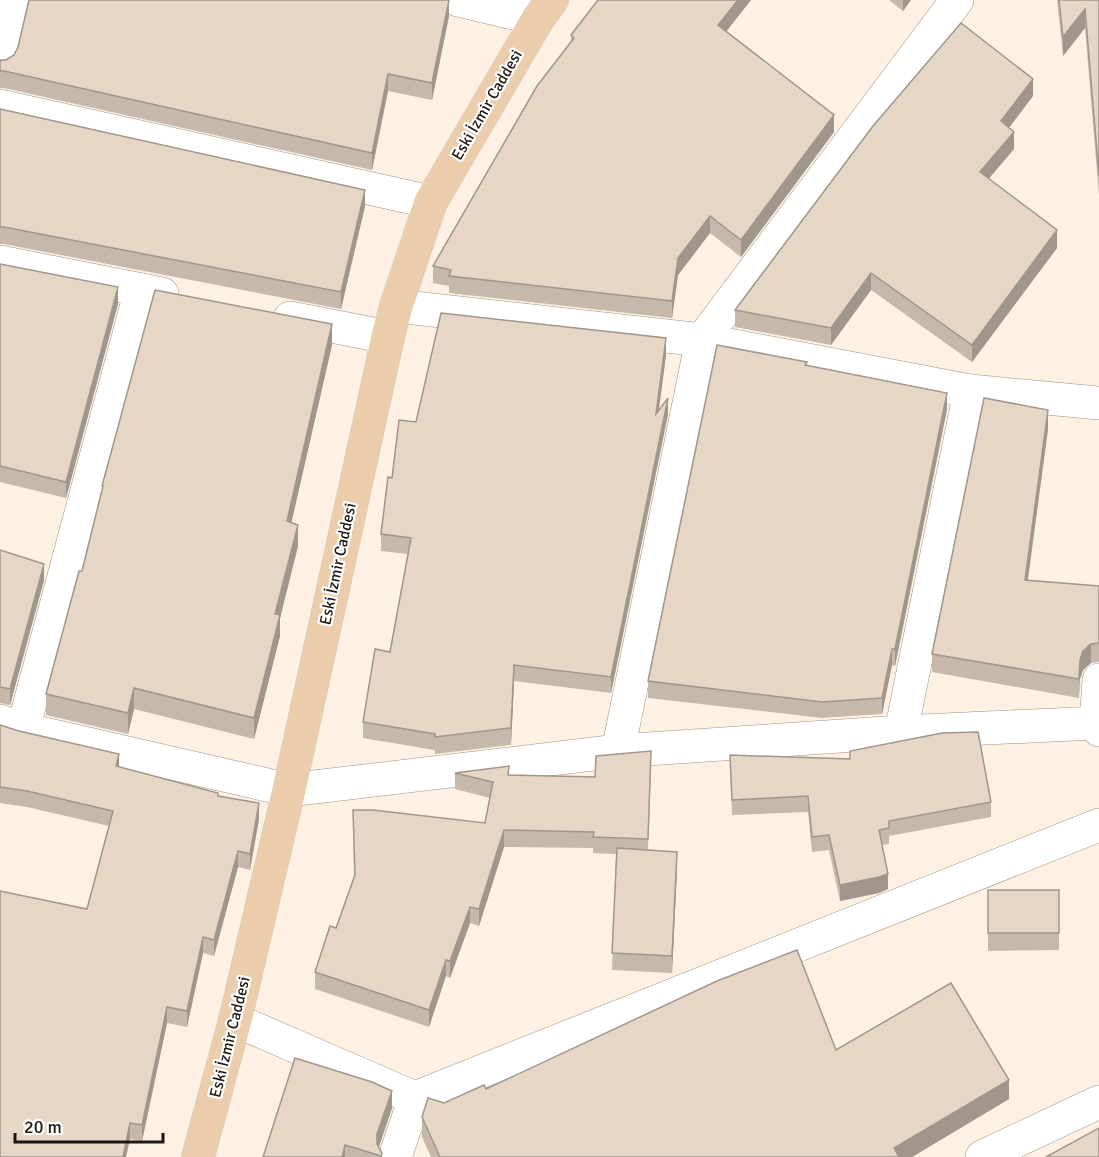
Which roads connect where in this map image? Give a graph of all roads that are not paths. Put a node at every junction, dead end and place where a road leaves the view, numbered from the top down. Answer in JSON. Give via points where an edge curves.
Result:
{"nodes":[{"id":1,"x":14,"y":0,"type":"edge"},
{"id":2,"x":459,"y":0,"type":"edge"},
{"id":3,"x":957,"y":0,"type":"edge"},
{"id":4,"x":545,"y":10,"type":"edge"},
{"id":5,"x":0,"y":59,"type":"edge"},
{"id":6,"x":0,"y":106,"type":"edge"},
{"id":7,"x":431,"y":202,"type":"junction"},
{"id":8,"x":0,"y":262,"type":"edge"},
{"id":9,"x":141,"y":290,"type":"junction"},
{"id":10,"x":188,"y":299,"type":"edge"},
{"id":11,"x":396,"y":306,"type":"junction"},
{"id":12,"x":259,"y":312,"type":"edge"},
{"id":13,"x":388,"y":337,"type":"junction"},
{"id":14,"x":702,"y":340,"type":"junction"},
{"id":15,"x":970,"y":391,"type":"junction"},
{"id":16,"x":1099,"y":403,"type":"edge"},
{"id":17,"x":1099,"y":680,"type":"edge"},
{"id":18,"x":12,"y":725,"type":"edge"},
{"id":19,"x":1098,"y":727,"type":"edge"},
{"id":20,"x":901,"y":732,"type":"junction"},
{"id":21,"x":618,"y":751,"type":"junction"},
{"id":22,"x":289,"y":790,"type":"junction"},
{"id":23,"x":1099,"y":825,"type":"edge"},
{"id":24,"x":235,"y":1020,"type":"junction"},
{"id":25,"x":415,"y":1098,"type":"junction"},
{"id":26,"x":1099,"y":1102,"type":"edge"},
{"id":27,"x":198,"y":1157,"type":"edge"},
{"id":28,"x":395,"y":1157,"type":"edge"},
{"id":29,"x":982,"y":1157,"type":"edge"}],
"edges":[{"from":1,"to":5,"type":"street"},
{"from":2,"to":4,"type":"street"},
{"from":3,"to":14,"type":"street"},
{"from":4,"to":7,"type":"main road","name":"Eski İzmir Caddesi"},
{"from":6,"to":7,"type":"street"},
{"from":7,"to":11,"type":"main road","name":"Eski İzmir Caddesi"},
{"from":8,"to":9,"type":"street"},
{"from":9,"to":10,"type":"street"},
{"from":9,"to":18,"type":"street"},
{"from":11,"to":13,"type":"main road","name":"Eski İzmir Caddesi"},
{"from":11,"to":14,"type":"street"},
{"from":12,"to":13,"type":"street"},
{"from":13,"to":22,"type":"main road","name":"Eski İzmir Caddesi"},
{"from":14,"to":15,"type":"street"},
{"from":14,"to":21,"type":"street"},
{"from":15,"to":16,"type":"street"},
{"from":15,"to":20,"type":"street"},
{"from":17,"to":19,"type":"street"},
{"from":18,"to":22,"type":"street"},
{"from":19,"to":20,"type":"street"},
{"from":20,"to":21,"type":"street"},
{"from":21,"to":22,"type":"street"},
{"from":22,"to":24,"type":"main road","name":"Eski İzmir Caddesi"},
{"from":23,"to":25,"type":"street"},
{"from":24,"to":25,"type":"street"},
{"from":24,"to":27,"type":"main road","name":"Eski İzmir Caddesi"},
{"from":25,"to":28,"type":"street"},
{"from":26,"to":29,"type":"street"}]}
